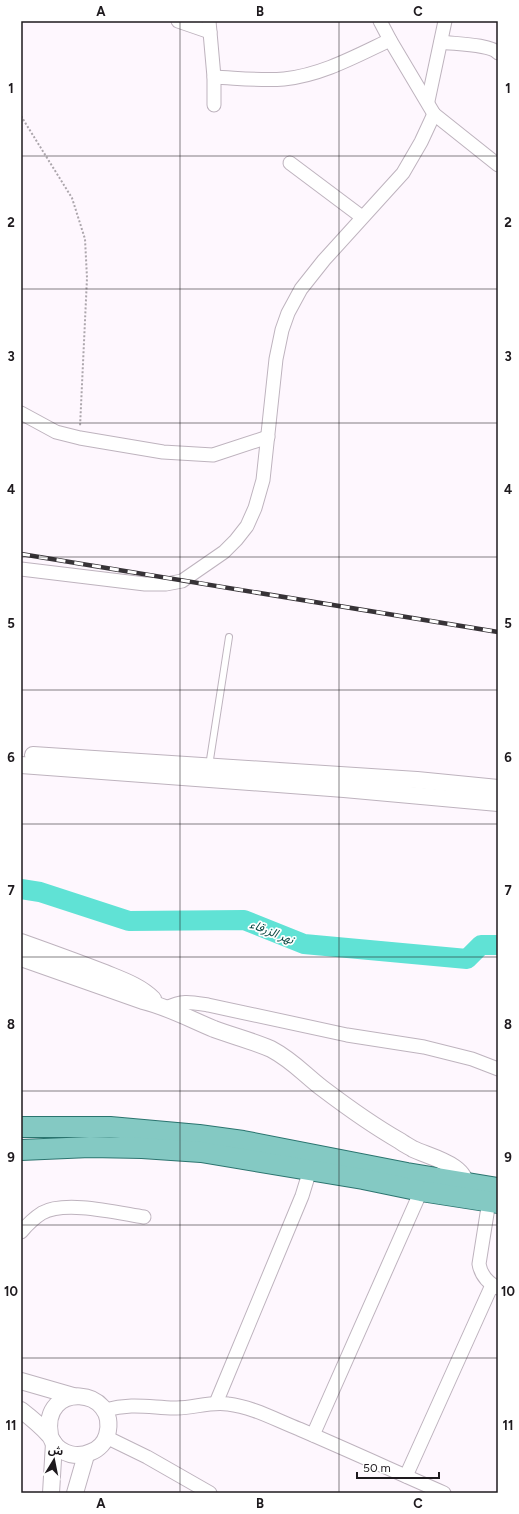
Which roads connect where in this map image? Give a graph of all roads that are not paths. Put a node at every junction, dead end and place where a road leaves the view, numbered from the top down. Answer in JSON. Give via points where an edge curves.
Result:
{"nodes":[{"id":1,"x":178,"y":21,"type":"edge"},
{"id":2,"x":380,"y":21,"type":"edge"},
{"id":3,"x":445,"y":21,"type":"edge"},
{"id":4,"x":210,"y":26,"type":"edge"},
{"id":5,"x":390,"y":40,"type":"junction"},
{"id":6,"x":441,"y":42,"type":"junction"},
{"id":7,"x":498,"y":53,"type":"edge"},
{"id":8,"x":214,"y":77,"type":"junction"},
{"id":9,"x":428,"y":101,"type":"junction"},
{"id":10,"x":214,"y":105,"type":"dead end"},
{"id":11,"x":434,"y":114,"type":"junction"},
{"id":12,"x":290,"y":163,"type":"dead end"},
{"id":13,"x":498,"y":165,"type":"edge"},
{"id":14,"x":362,"y":217,"type":"junction"},
{"id":15,"x":21,"y":413,"type":"edge"},
{"id":16,"x":268,"y":437,"type":"junction"},
{"id":17,"x":21,"y":568,"type":"edge"},
{"id":18,"x":229,"y":637,"type":"dead end"},
{"id":19,"x":21,"y":754,"type":"edge"},
{"id":20,"x":21,"y":765,"type":"edge"},
{"id":21,"x":209,"y":773,"type":"junction"},
{"id":22,"x":417,"y":788,"type":"junction"},
{"id":23,"x":498,"y":788,"type":"edge"},
{"id":24,"x":498,"y":802,"type":"edge"},
{"id":25,"x":21,"y":942,"type":"edge"},
{"id":26,"x":21,"y":958,"type":"edge"},
{"id":27,"x":162,"y":1006,"type":"junction"},
{"id":28,"x":498,"y":1068,"type":"edge"},
{"id":29,"x":21,"y":1127,"type":"edge"},
{"id":30,"x":412,"y":1148,"type":"junction"},
{"id":31,"x":21,"y":1150,"type":"edge"},
{"id":32,"x":310,"y":1170,"type":"junction"},
{"id":33,"x":407,"y":1172,"type":"junction"},
{"id":34,"x":463,"y":1190,"type":"junction"},
{"id":35,"x":421,"y":1191,"type":"junction"},
{"id":36,"x":495,"y":1197,"type":"edge"},
{"id":37,"x":144,"y":1217,"type":"dead end"},
{"id":38,"x":21,"y":1232,"type":"edge"},
{"id":39,"x":495,"y":1286,"type":"edge"},
{"id":40,"x":21,"y":1381,"type":"edge"},
{"id":41,"x":73,"y":1396,"type":"junction"},
{"id":42,"x":216,"y":1403,"type":"junction"},
{"id":43,"x":21,"y":1410,"type":"edge"},
{"id":44,"x":104,"y":1410,"type":"junction"},
{"id":45,"x":313,"y":1435,"type":"junction"},
{"id":46,"x":106,"y":1437,"type":"junction"},
{"id":47,"x":52,"y":1439,"type":"junction"},
{"id":48,"x":86,"y":1455,"type":"junction"},
{"id":49,"x":406,"y":1476,"type":"junction"},
{"id":50,"x":51,"y":1493,"type":"edge"},
{"id":51,"x":75,"y":1493,"type":"edge"},
{"id":52,"x":210,"y":1493,"type":"edge"},
{"id":53,"x":444,"y":1493,"type":"edge"}],
"edges":[{"from":1,"to":4,"type":"street"},
{"from":2,"to":5,"type":"street"},
{"from":3,"to":6,"type":"street"},
{"from":4,"to":8,"type":"street"},
{"from":5,"to":8,"type":"street","via":[[326,70],[304,76],[284,79]]},
{"from":5,"to":9,"type":"street"},
{"from":6,"to":7,"type":"street","via":[[488,48]]},
{"from":6,"to":9,"type":"street"},
{"from":8,"to":10,"type":"street"},
{"from":9,"to":11,"type":"street"},
{"from":11,"to":13,"type":"street"},
{"from":11,"to":14,"type":"street","via":[[403,173]]},
{"from":12,"to":14,"type":"street"},
{"from":14,"to":16,"type":"street","via":[[301,289],[288,313],[276,359]]},
{"from":15,"to":16,"type":"street","via":[[56,432],[163,452],[213,455]]},
{"from":16,"to":17,"type":"street","via":[[263,480],[247,526],[224,552],[182,581],[145,584]]},
{"from":18,"to":21,"type":"lane"},
{"from":19,"to":21,"type":"street","via":[[161,763]]},
{"from":20,"to":21,"type":"street"},
{"from":21,"to":22,"type":"street"},
{"from":22,"to":23,"type":"street"},
{"from":22,"to":24,"type":"street"},
{"from":25,"to":27,"type":"street","via":[[135,986]]},
{"from":26,"to":27,"type":"street"},
{"from":27,"to":28,"type":"street","via":[[187,1002],[208,1005],[424,1047]]},
{"from":27,"to":30,"type":"street","via":[[216,1030],[271,1049],[287,1058],[356,1114]]},
{"from":29,"to":33,"type":"main road","via":[[110,1127],[199,1135]]},
{"from":30,"to":33,"type":"street","via":[[416,1153],[416,1165]]},
{"from":30,"to":34,"type":"street","via":[[450,1164],[456,1169]]},
{"from":31,"to":32,"type":"main road","via":[[90,1147],[201,1152]]},
{"from":32,"to":35,"type":"main road"},
{"from":32,"to":42,"type":"street","via":[[302,1196]]},
{"from":33,"to":34,"type":"main road"},
{"from":34,"to":35,"type":"main road"},
{"from":34,"to":36,"type":"main road"},
{"from":35,"to":45,"type":"street"},
{"from":36,"to":39,"type":"street","via":[[479,1264],[480,1271]]},
{"from":37,"to":38,"type":"street","via":[[75,1207],[56,1208],[43,1213]]},
{"from":39,"to":49,"type":"street"},
{"from":40,"to":41,"type":"street"},
{"from":41,"to":44,"type":"street","via":[[80,1395],[94,1400]]},
{"from":41,"to":47,"type":"street","via":[[52,1410],[48,1422]]},
{"from":42,"to":44,"type":"street","via":[[185,1408],[135,1405]]},
{"from":42,"to":45,"type":"street","via":[[252,1410]]},
{"from":43,"to":47,"type":"street"},
{"from":44,"to":46,"type":"street","via":[[109,1428]]},
{"from":45,"to":49,"type":"street"},
{"from":46,"to":48,"type":"street","via":[[101,1445]]},
{"from":46,"to":52,"type":"street"},
{"from":47,"to":48,"type":"street","via":[[68,1454]]},
{"from":47,"to":50,"type":"street"},
{"from":48,"to":51,"type":"street"},
{"from":49,"to":53,"type":"street"}]}
